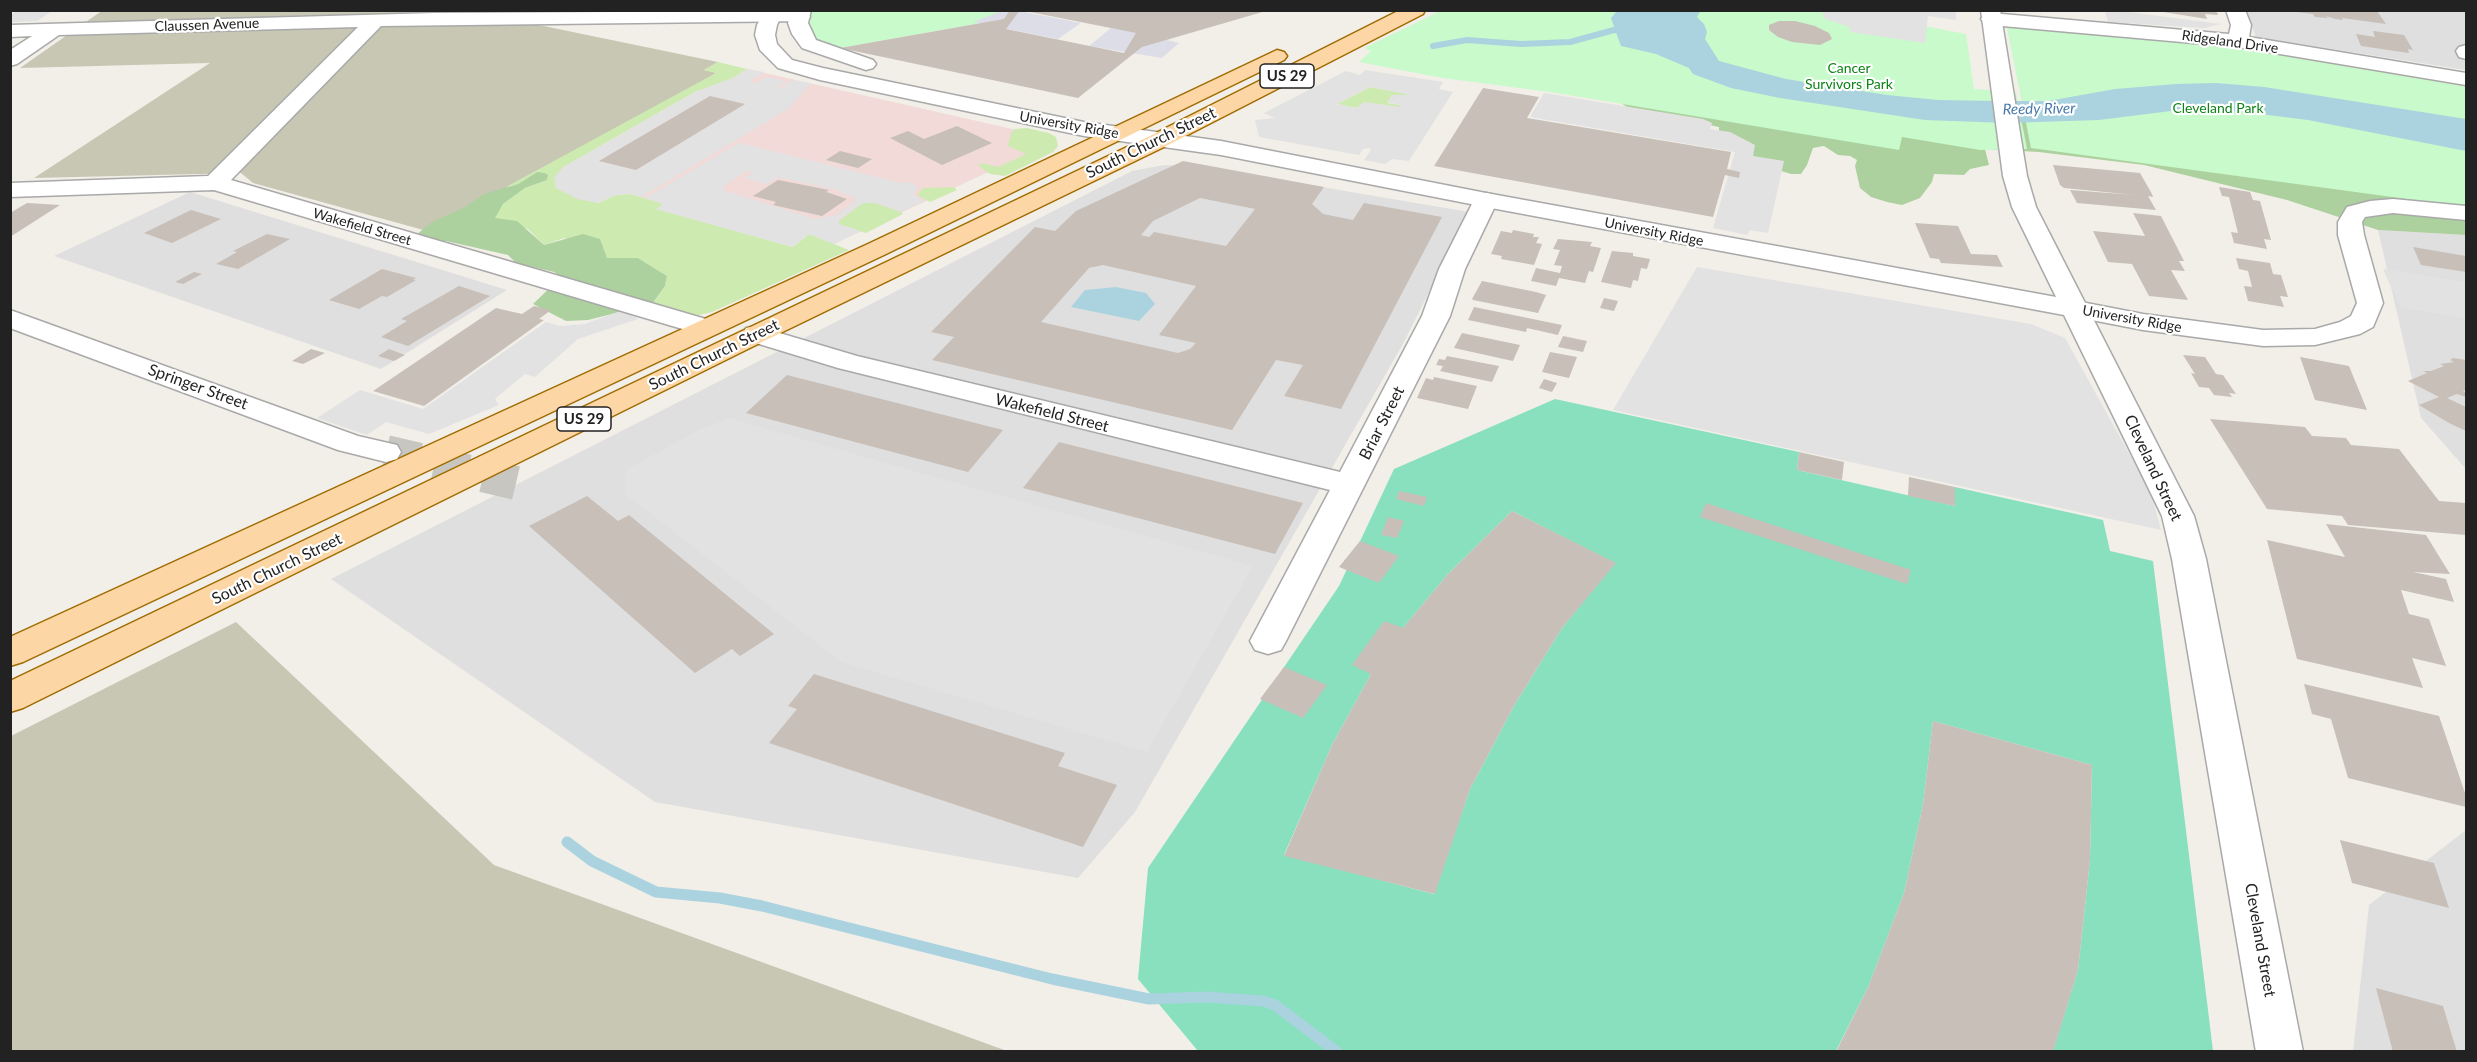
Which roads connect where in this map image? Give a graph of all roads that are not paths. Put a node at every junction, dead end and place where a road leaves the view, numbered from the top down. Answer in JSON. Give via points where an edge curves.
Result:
{"nodes":[{"id":1,"x":83,"y":10,"type":"edge"},
{"id":2,"x":1374,"y":10,"type":"edge"},
{"id":3,"x":1416,"y":10,"type":"edge"},
{"id":4,"x":2235,"y":10,"type":"edge"},
{"id":5,"x":773,"y":14,"type":"edge"},
{"id":6,"x":801,"y":14,"type":"edge"},
{"id":7,"x":1990,"y":15,"type":"edge"},
{"id":8,"x":375,"y":21,"type":"junction"},
{"id":9,"x":1336,"y":28,"type":"dead end"},
{"id":10,"x":54,"y":30,"type":"junction"},
{"id":11,"x":10,"y":31,"type":"edge"},
{"id":12,"x":2238,"y":41,"type":"junction"},
{"id":13,"x":1298,"y":46,"type":"dead end"},
{"id":14,"x":776,"y":56,"type":"junction"},
{"id":15,"x":10,"y":60,"type":"edge"},
{"id":16,"x":872,"y":65,"type":"junction"},
{"id":17,"x":2466,"y":79,"type":"edge"},
{"id":18,"x":1160,"y":130,"type":"junction"},
{"id":19,"x":1114,"y":134,"type":"junction"},
{"id":20,"x":215,"y":183,"type":"junction"},
{"id":21,"x":10,"y":190,"type":"edge"},
{"id":22,"x":1486,"y":200,"type":"junction"},
{"id":23,"x":2466,"y":213,"type":"edge"},
{"id":24,"x":2076,"y":309,"type":"junction"},
{"id":25,"x":10,"y":318,"type":"edge"},
{"id":26,"x":706,"y":328,"type":"junction"},
{"id":27,"x":756,"y":334,"type":"junction"},
{"id":28,"x":386,"y":452,"type":"tunnel mouth"},
{"id":29,"x":1350,"y":485,"type":"junction"},
{"id":30,"x":1268,"y":641,"type":"dead end"},
{"id":31,"x":10,"y":653,"type":"edge"},
{"id":32,"x":10,"y":698,"type":"edge"},
{"id":33,"x":2280,"y":1052,"type":"edge"}],
"edges":[{"from":1,"to":10,"type":"street"},
{"from":2,"to":9,"type":"main road"},
{"from":3,"to":18,"type":"main road","name":"South Church Street","number":"US 29"},
{"from":4,"to":12,"type":"street","via":[[2241,25]]},
{"from":5,"to":6,"type":"street","name":"Claussen Avenue"},
{"from":5,"to":8,"type":"street","name":"Claussen Avenue"},
{"from":5,"to":14,"type":"street","via":[[765,35],[767,46]]},
{"from":6,"to":16,"type":"street","name":"University Ridge","via":[[798,23],[809,44]]},
{"from":7,"to":12,"type":"street","name":"Ridgeland Drive"},
{"from":7,"to":24,"type":"street","name":"Cleveland Street","via":[[2015,176],[2025,207]]},
{"from":8,"to":10,"type":"street","name":"Claussen Avenue"},
{"from":8,"to":20,"type":"street"},
{"from":10,"to":11,"type":"street","name":"Claussen Avenue"},
{"from":10,"to":15,"type":"street"},
{"from":12,"to":17,"type":"street","name":"Ridgeland Drive"},
{"from":13,"to":18,"type":"main road","name":"South Church Street","number":"US 29"},
{"from":14,"to":16,"type":"street"},
{"from":14,"to":19,"type":"street","name":"University Ridge","via":[[785,64],[820,74]]},
{"from":16,"to":18,"type":"street","name":"University Ridge"},
{"from":18,"to":19,"type":"street","name":"University Ridge"},
{"from":18,"to":22,"type":"street","name":"University Ridge","via":[[1221,148]]},
{"from":18,"to":27,"type":"main road","name":"South Church Street","number":"US 29"},
{"from":19,"to":26,"type":"main road","name":"South Church Street","number":"US 29"},
{"from":20,"to":21,"type":"street","name":"Wakefield Street"},
{"from":20,"to":26,"type":"street","name":"Wakefield Street"},
{"from":22,"to":24,"type":"street","name":"University Ridge"},
{"from":22,"to":29,"type":"street","name":"Briar Street","via":[[1452,269],[1436,316]]},
{"from":23,"to":24,"type":"street","name":"University Ridge","via":[[2393,206],[2356,212],[2350,222],[2351,235],[2370,303],[2363,321],[2315,337],[2263,338]]},
{"from":24,"to":33,"type":"street","name":"Cleveland Street","via":[[2178,516],[2192,571]]},
{"from":25,"to":28,"type":"street","name":"Springer Street","via":[[339,439]]},
{"from":26,"to":31,"type":"main road","name":"South Church Street","number":"US 29"},
{"from":27,"to":29,"type":"street","name":"Wakefield Street","via":[[848,362]]},
{"from":27,"to":32,"type":"main road","name":"South Church Street","number":"US 29"},
{"from":29,"to":30,"type":"street","name":"Briar Street"}]}
